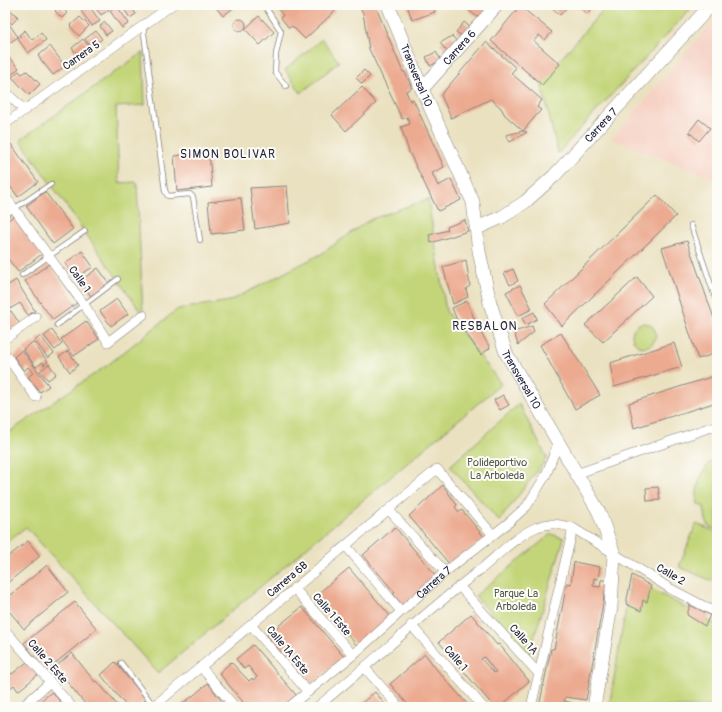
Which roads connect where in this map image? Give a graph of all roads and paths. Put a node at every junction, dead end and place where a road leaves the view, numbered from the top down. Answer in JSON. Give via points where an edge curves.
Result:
{"nodes":[{"id":1,"x":172,"y":5,"type":"edge"},
{"id":2,"x":264,"y":5,"type":"edge"},
{"id":3,"x":388,"y":5,"type":"edge"},
{"id":4,"x":497,"y":5,"type":"edge"},
{"id":5,"x":712,"y":5,"type":"edge"},
{"id":6,"x":143,"y":26,"type":"junction"},
{"id":7,"x":286,"y":86,"type":"dead end"},
{"id":8,"x":422,"y":89,"type":"junction"},
{"id":9,"x":5,"y":91,"type":"edge"},
{"id":10,"x":24,"y":110,"type":"junction"},
{"id":11,"x":5,"y":124,"type":"edge"},
{"id":12,"x":51,"y":184,"type":"dead end"},
{"id":13,"x":5,"y":196,"type":"edge"},
{"id":14,"x":15,"y":209,"type":"junction"},
{"id":15,"x":5,"y":215,"type":"edge"},
{"id":16,"x":691,"y":224,"type":"dead end"},
{"id":17,"x":476,"y":228,"type":"junction"},
{"id":18,"x":85,"y":232,"type":"dead end"},
{"id":19,"x":200,"y":240,"type":"dead end"},
{"id":20,"x":49,"y":256,"type":"junction"},
{"id":21,"x":22,"y":275,"type":"dead end"},
{"id":22,"x":118,"y":279,"type":"dead end"},
{"id":23,"x":717,"y":303,"type":"edge"},
{"id":24,"x":84,"y":306,"type":"junction"},
{"id":25,"x":143,"y":315,"type":"dead end"},
{"id":26,"x":36,"y":317,"type":"dead end"},
{"id":27,"x":58,"y":325,"type":"dead end"},
{"id":28,"x":5,"y":339,"type":"edge"},
{"id":29,"x":5,"y":354,"type":"edge"},
{"id":30,"x":36,"y":397,"type":"dead end"},
{"id":31,"x":717,"y":424,"type":"edge"},
{"id":32,"x":558,"y":443,"type":"junction"},
{"id":33,"x":576,"y":474,"type":"junction"},
{"id":34,"x":388,"y":510,"type":"junction"},
{"id":35,"x":573,"y":528,"type":"junction"},
{"id":36,"x":493,"y":535,"type":"junction"},
{"id":37,"x":346,"y":546,"type":"junction"},
{"id":38,"x":614,"y":554,"type":"junction"},
{"id":39,"x":445,"y":572,"type":"junction"},
{"id":40,"x":459,"y":586,"type":"junction"},
{"id":41,"x":294,"y":588,"type":"junction"},
{"id":42,"x":400,"y":610,"type":"junction"},
{"id":43,"x":717,"y":613,"type":"edge"},
{"id":44,"x":251,"y":625,"type":"junction"},
{"id":45,"x":411,"y":625,"type":"junction"},
{"id":46,"x":5,"y":630,"type":"edge"},
{"id":47,"x":353,"y":655,"type":"junction"},
{"id":48,"x":121,"y":663,"type":"dead end"},
{"id":49,"x":200,"y":667,"type":"junction"},
{"id":50,"x":365,"y":668,"type":"junction"},
{"id":51,"x":539,"y":674,"type":"junction"},
{"id":52,"x":50,"y":682,"type":"junction"},
{"id":53,"x":308,"y":692,"type":"junction"},
{"id":54,"x":155,"y":706,"type":"edge"},
{"id":55,"x":22,"y":707,"type":"edge"},
{"id":56,"x":72,"y":707,"type":"edge"},
{"id":57,"x":235,"y":707,"type":"edge"},
{"id":58,"x":289,"y":707,"type":"edge"},
{"id":59,"x":318,"y":707,"type":"edge"},
{"id":60,"x":399,"y":707,"type":"edge"},
{"id":61,"x":483,"y":707,"type":"edge"},
{"id":62,"x":531,"y":707,"type":"edge"},
{"id":63,"x":594,"y":707,"type":"edge"}],
"edges":[{"from":1,"to":6,"type":"street","name":"Carrera 5"},
{"from":2,"to":7,"type":"lane","via":[[281,31],[275,72]]},
{"from":3,"to":8,"type":"main road","name":"Transversal 10"},
{"from":4,"to":8,"type":"main road","name":"Carrera 6"},
{"from":5,"to":17,"type":"main road","name":"Carrera 7","via":[[554,176],[525,202],[502,217]]},
{"from":6,"to":10,"type":"street","name":"Carrera 5"},
{"from":6,"to":19,"type":"lane","via":[[165,191],[168,196],[190,194],[193,197]]},
{"from":8,"to":17,"type":"main road","name":"Transversal 10","via":[[472,202]]},
{"from":9,"to":10,"type":"street"},
{"from":10,"to":11,"type":"street","name":"Carrera 5"},
{"from":12,"to":14,"type":"lane"},
{"from":13,"to":14,"type":"street","name":"Calle 1"},
{"from":14,"to":15,"type":"lane"},
{"from":14,"to":20,"type":"street","name":"Calle 1"},
{"from":16,"to":23,"type":"lane"},
{"from":17,"to":32,"type":"main road","name":"Transversal 10","via":[[490,303],[506,353]]},
{"from":18,"to":20,"type":"lane"},
{"from":20,"to":21,"type":"lane"},
{"from":20,"to":24,"type":"street","name":"Calle 1"},
{"from":22,"to":24,"type":"lane"},
{"from":24,"to":25,"type":"street","name":"Calle 1","via":[[108,342]]},
{"from":24,"to":27,"type":"lane"},
{"from":26,"to":28,"type":"street"},
{"from":29,"to":30,"type":"street"},
{"from":31,"to":33,"type":"street"},
{"from":32,"to":33,"type":"main road","name":"Transversal 10"},
{"from":32,"to":36,"type":"street","name":"Carrera 7","via":[[546,475],[527,506]]},
{"from":33,"to":38,"type":"main road","name":"Transversal 10","via":[[599,512]]},
{"from":34,"to":36,"type":"street","name":"Carrera 6B","via":[[437,469]]},
{"from":34,"to":37,"type":"street","name":"Carrera 6B"},
{"from":34,"to":39,"type":"street"},
{"from":35,"to":38,"type":"street","name":"Carrera 7"},
{"from":35,"to":40,"type":"street","name":"Carrera 7","via":[[554,524],[538,527],[526,533]]},
{"from":35,"to":51,"type":"street"},
{"from":36,"to":39,"type":"street","name":"Carrera 7"},
{"from":37,"to":41,"type":"street","name":"Carrera 6B"},
{"from":37,"to":42,"type":"street"},
{"from":38,"to":43,"type":"street","name":"Calle 2","via":[[671,589]]},
{"from":38,"to":63,"type":"main road","name":"Transversal 10","via":[[611,607]]},
{"from":39,"to":42,"type":"street","name":"Carrera 7"},
{"from":40,"to":45,"type":"street","name":"Carrera 7"},
{"from":40,"to":51,"type":"street","name":"Calle 1A"},
{"from":41,"to":44,"type":"street","name":"Carrera 6B"},
{"from":41,"to":47,"type":"street","name":"Calle 1 Este"},
{"from":42,"to":47,"type":"street","name":"Carrera 7"},
{"from":44,"to":49,"type":"street","name":"Carrera 6B"},
{"from":44,"to":53,"type":"street","name":"Calle 1A Este"},
{"from":45,"to":50,"type":"street","name":"Carrera 7"},
{"from":45,"to":61,"type":"street","name":"Calle 1"},
{"from":46,"to":52,"type":"street","name":"Calle 2 Este"},
{"from":47,"to":53,"type":"street","name":"Carrera 7"},
{"from":48,"to":54,"type":"lane"},
{"from":49,"to":54,"type":"street","name":"Carrera 6B"},
{"from":49,"to":57,"type":"street"},
{"from":50,"to":59,"type":"street","name":"Carrera 7"},
{"from":50,"to":60,"type":"street"},
{"from":51,"to":62,"type":"street"},
{"from":52,"to":55,"type":"street"},
{"from":52,"to":56,"type":"street","name":"Calle 2 Este"},
{"from":53,"to":58,"type":"street","name":"Carrera 7"}]}
